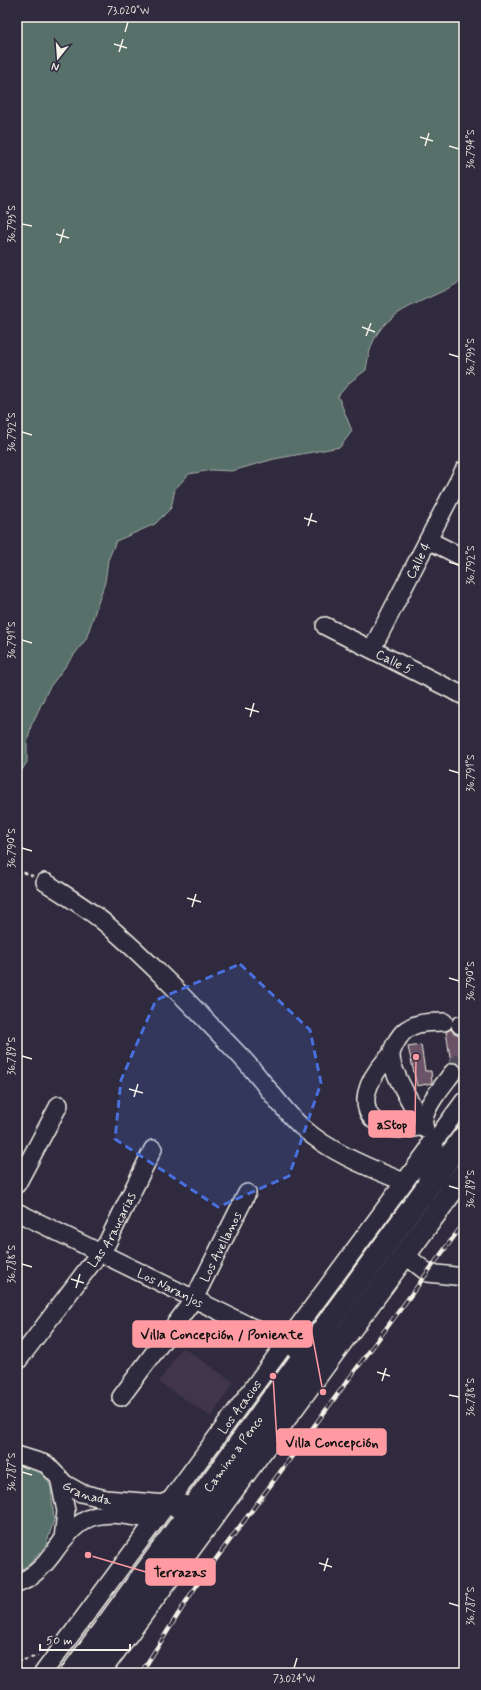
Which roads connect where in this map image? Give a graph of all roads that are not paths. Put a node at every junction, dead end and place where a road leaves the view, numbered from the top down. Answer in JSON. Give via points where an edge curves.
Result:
{"nodes":[{"id":1,"x":464,"y":470,"type":"edge"},
{"id":2,"x":428,"y":540,"type":"junction"},
{"id":3,"x":464,"y":558,"type":"edge"},
{"id":4,"x":325,"y":626,"type":"dead end"},
{"id":5,"x":372,"y":649,"type":"junction"},
{"id":6,"x":464,"y":696,"type":"edge"},
{"id":7,"x":45,"y":882,"type":"dead end"},
{"id":8,"x":456,"y":1024,"type":"edge"},
{"id":9,"x":391,"y":1055,"type":"junction"},
{"id":10,"x":453,"y":1072,"type":"tunnel mouth"},
{"id":11,"x":464,"y":1101,"type":"edge"},
{"id":12,"x":59,"y":1106,"type":"dead end"},
{"id":13,"x":428,"y":1135,"type":"junction"},
{"id":14,"x":464,"y":1137,"type":"edge"},
{"id":15,"x":153,"y":1149,"type":"dead end"},
{"id":16,"x":464,"y":1174,"type":"edge"},
{"id":17,"x":404,"y":1182,"type":"junction"},
{"id":18,"x":17,"y":1184,"type":"edge"},
{"id":19,"x":426,"y":1188,"type":"junction"},
{"id":20,"x":247,"y":1193,"type":"dead end"},
{"id":21,"x":17,"y":1212,"type":"edge"},
{"id":22,"x":100,"y":1253,"type":"junction"},
{"id":23,"x":405,"y":1255,"type":"junction"},
{"id":24,"x":464,"y":1277,"type":"edge"},
{"id":25,"x":194,"y":1299,"type":"junction"},
{"id":26,"x":285,"y":1343,"type":"junction"},
{"id":27,"x":304,"y":1354,"type":"junction"},
{"id":28,"x":17,"y":1362,"type":"edge"},
{"id":29,"x":323,"y":1366,"type":"junction"},
{"id":30,"x":121,"y":1397,"type":"dead end"},
{"id":31,"x":17,"y":1455,"type":"edge"},
{"id":32,"x":58,"y":1478,"type":"junction"},
{"id":33,"x":193,"y":1508,"type":"junction"},
{"id":34,"x":162,"y":1512,"type":"junction"},
{"id":35,"x":63,"y":1539,"type":"junction"},
{"id":36,"x":17,"y":1584,"type":"edge"},
{"id":37,"x":43,"y":1673,"type":"edge"},
{"id":38,"x":72,"y":1673,"type":"edge"},
{"id":39,"x":98,"y":1673,"type":"edge"}],
"edges":[{"from":1,"to":2,"type":"street","name":"Calle 4"},
{"from":2,"to":3,"type":"street"},
{"from":2,"to":5,"type":"street","name":"Calle 4"},
{"from":4,"to":5,"type":"street","name":"Calle 5"},
{"from":5,"to":6,"type":"street","name":"Calle 5"},
{"from":7,"to":17,"type":"street","via":[[104,922],[170,984],[252,1068],[274,1097],[303,1128],[354,1160]]},
{"from":8,"to":9,"type":"street","via":[[423,1023],[408,1027],[399,1037]]},
{"from":9,"to":13,"type":"street","via":[[400,1080]]},
{"from":9,"to":13,"type":"street","via":[[375,1073],[367,1088],[365,1102],[368,1112],[378,1124]]},
{"from":10,"to":13,"type":"street","via":[[426,1110]]},
{"from":11,"to":13,"type":"street","name":"Los Acacios"},
{"from":12,"to":18,"type":"street"},
{"from":13,"to":17,"type":"street","name":"Los Acacios"},
{"from":13,"to":19,"type":"highway","via":[[433,1167]]},
{"from":14,"to":19,"type":"highway","name":"Camino a Penco"},
{"from":15,"to":22,"type":"street","name":"Las Araucarias"},
{"from":16,"to":23,"type":"highway","name":"Camino a Penco"},
{"from":17,"to":26,"type":"street","name":"Los Acacios"},
{"from":19,"to":27,"type":"highway","name":"Camino a Penco"},
{"from":20,"to":25,"type":"street","name":"Los Avellanos"},
{"from":21,"to":22,"type":"street","name":"Los Naranjos"},
{"from":22,"to":25,"type":"street","name":"Los Naranjos"},
{"from":22,"to":28,"type":"street","name":"Las Araucarias"},
{"from":23,"to":24,"type":"street","via":[[428,1273]]},
{"from":23,"to":29,"type":"highway","name":"Camino a Penco"},
{"from":25,"to":26,"type":"street","name":"Los Naranjos"},
{"from":25,"to":30,"type":"street","name":"Los Avellanos"},
{"from":26,"to":27,"type":"street","name":"Los Naranjos"},
{"from":26,"to":34,"type":"street","name":"Los Acacios"},
{"from":27,"to":29,"type":"street","name":"Los Naranjos"},
{"from":27,"to":33,"type":"highway","name":"Camino a Penco"},
{"from":29,"to":39,"type":"highway","name":"Camino a Penco"},
{"from":31,"to":32,"type":"street","name":"Granada","via":[[46,1464],[55,1471]]},
{"from":32,"to":34,"type":"street","name":"Granada","via":[[72,1488],[94,1496]]},
{"from":32,"to":35,"type":"street","via":[[66,1511]]},
{"from":33,"to":34,"type":"highway"},
{"from":33,"to":38,"type":"highway","name":"Camino a Penco"},
{"from":34,"to":35,"type":"street","via":[[98,1515],[79,1523]]},
{"from":34,"to":37,"type":"street","name":"Los Acacios"},
{"from":35,"to":36,"type":"street","via":[[36,1573]]}]}
